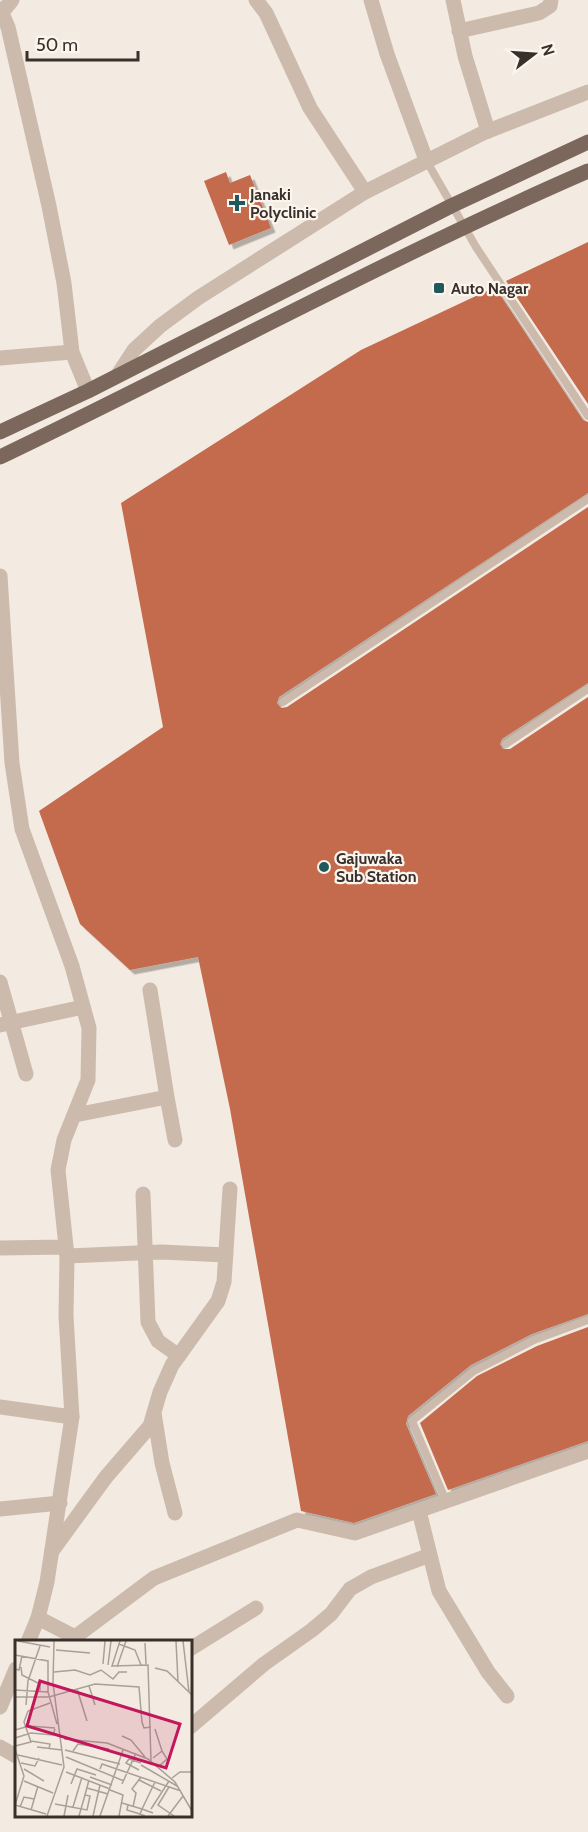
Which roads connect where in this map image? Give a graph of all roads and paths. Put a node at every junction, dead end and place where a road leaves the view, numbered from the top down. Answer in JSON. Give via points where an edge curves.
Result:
{"nodes":[{"id":1,"x":12,"y":0,"type":"edge"},
{"id":2,"x":256,"y":0,"type":"edge"},
{"id":3,"x":371,"y":0,"type":"edge"},
{"id":4,"x":453,"y":0,"type":"edge"},
{"id":5,"x":550,"y":0,"type":"edge"},
{"id":6,"x":1,"y":12,"type":"edge"},
{"id":7,"x":459,"y":31,"type":"junction"},
{"id":8,"x":588,"y":92,"type":"edge"},
{"id":9,"x":488,"y":131,"type":"junction"},
{"id":10,"x":588,"y":142,"type":"edge"},
{"id":11,"x":426,"y":160,"type":"junction"},
{"id":12,"x":588,"y":171,"type":"edge"},
{"id":13,"x":365,"y":192,"type":"junction"},
{"id":14,"x":451,"y":206,"type":"junction"},
{"id":15,"x":465,"y":228,"type":"junction"},
{"id":16,"x":72,"y":352,"type":"junction"},
{"id":17,"x":0,"y":358,"type":"edge"},
{"id":18,"x":117,"y":376,"type":"junction"},
{"id":19,"x":87,"y":391,"type":"junction"},
{"id":20,"x":588,"y":416,"type":"edge"},
{"id":21,"x":0,"y":432,"type":"edge"},
{"id":22,"x":0,"y":457,"type":"edge"},
{"id":23,"x":588,"y":500,"type":"edge"},
{"id":24,"x":0,"y":576,"type":"edge"},
{"id":25,"x":588,"y":689,"type":"edge"},
{"id":26,"x":283,"y":702,"type":"dead end"},
{"id":27,"x":506,"y":744,"type":"dead end"},
{"id":28,"x":0,"y":982,"type":"edge"},
{"id":29,"x":150,"y":990,"type":"dead end"},
{"id":30,"x":83,"y":1007,"type":"junction"},
{"id":31,"x":5,"y":1024,"type":"edge"},
{"id":32,"x":26,"y":1074,"type":"dead end"},
{"id":33,"x":167,"y":1097,"type":"junction"},
{"id":34,"x":75,"y":1115,"type":"junction"},
{"id":35,"x":175,"y":1140,"type":"dead end"},
{"id":36,"x":230,"y":1189,"type":"dead end"},
{"id":37,"x":143,"y":1194,"type":"dead end"},
{"id":38,"x":0,"y":1248,"type":"edge"},
{"id":39,"x":67,"y":1252,"type":"junction"},
{"id":40,"x":145,"y":1252,"type":"junction"},
{"id":41,"x":226,"y":1255,"type":"junction"},
{"id":42,"x":588,"y":1320,"type":"edge"},
{"id":43,"x":179,"y":1356,"type":"junction"},
{"id":44,"x":0,"y":1407,"type":"edge"},
{"id":45,"x":154,"y":1413,"type":"junction"},
{"id":46,"x":72,"y":1417,"type":"junction"},
{"id":47,"x":588,"y":1452,"type":"edge"},
{"id":48,"x":446,"y":1501,"type":"junction"},
{"id":49,"x":60,"y":1503,"type":"junction"},
{"id":50,"x":0,"y":1509,"type":"edge"},
{"id":51,"x":419,"y":1511,"type":"junction"},
{"id":52,"x":175,"y":1513,"type":"dead end"},
{"id":53,"x":52,"y":1551,"type":"junction"},
{"id":54,"x":430,"y":1556,"type":"junction"},
{"id":55,"x":256,"y":1608,"type":"dead end"},
{"id":56,"x":38,"y":1618,"type":"junction"},
{"id":57,"x":78,"y":1639,"type":"edge"},
{"id":58,"x":28,"y":1640,"type":"edge"},
{"id":59,"x":192,"y":1648,"type":"edge"},
{"id":60,"x":15,"y":1671,"type":"edge"},
{"id":61,"x":507,"y":1696,"type":"dead end"},
{"id":62,"x":0,"y":1707,"type":"edge"},
{"id":63,"x":192,"y":1726,"type":"edge"},
{"id":64,"x":0,"y":1747,"type":"edge"},
{"id":65,"x":15,"y":1755,"type":"edge"}],
"edges":[{"from":1,"to":6,"type":"street"},
{"from":2,"to":13,"type":"street","via":[[266,13],[310,108]]},
{"from":3,"to":11,"type":"street"},
{"from":4,"to":7,"type":"street"},
{"from":5,"to":7,"type":"street","via":[[550,6],[539,13]]},
{"from":6,"to":16,"type":"street","via":[[49,206]]},
{"from":7,"to":9,"type":"street"},
{"from":8,"to":9,"type":"street"},
{"from":9,"to":11,"type":"street"},
{"from":10,"to":14,"type":"main road"},
{"from":11,"to":13,"type":"street"},
{"from":11,"to":14,"type":"lane"},
{"from":12,"to":15,"type":"main road"},
{"from":13,"to":18,"type":"street","via":[[160,326],[134,350]]},
{"from":14,"to":15,"type":"lane"},
{"from":14,"to":18,"type":"main road"},
{"from":15,"to":20,"type":"lane"},
{"from":15,"to":22,"type":"main road"},
{"from":16,"to":17,"type":"street"},
{"from":16,"to":19,"type":"street"},
{"from":18,"to":19,"type":"main road"},
{"from":19,"to":21,"type":"main road"},
{"from":23,"to":26,"type":"lane"},
{"from":24,"to":30,"type":"street","via":[[12,763],[22,829]]},
{"from":25,"to":27,"type":"lane"},
{"from":28,"to":31,"type":"street"},
{"from":29,"to":33,"type":"street"},
{"from":30,"to":31,"type":"street"},
{"from":30,"to":34,"type":"street","via":[[89,1028],[88,1080]]},
{"from":31,"to":32,"type":"street"},
{"from":33,"to":34,"type":"street"},
{"from":33,"to":35,"type":"street"},
{"from":34,"to":39,"type":"street","via":[[64,1140],[58,1170]]},
{"from":36,"to":41,"type":"street"},
{"from":37,"to":40,"type":"street"},
{"from":38,"to":39,"type":"street"},
{"from":39,"to":40,"type":"street"},
{"from":39,"to":46,"type":"street"},
{"from":40,"to":41,"type":"street"},
{"from":40,"to":43,"type":"street","via":[[150,1329],[158,1341]]},
{"from":41,"to":43,"type":"street","via":[[218,1301]]},
{"from":42,"to":48,"type":"lane","via":[[534,1340],[474,1371],[412,1421]]},
{"from":43,"to":45,"type":"street"},
{"from":44,"to":46,"type":"street"},
{"from":45,"to":52,"type":"street"},
{"from":45,"to":53,"type":"street","via":[[150,1426],[106,1477]]},
{"from":46,"to":49,"type":"street"},
{"from":47,"to":48,"type":"street"},
{"from":48,"to":51,"type":"street"},
{"from":49,"to":50,"type":"street"},
{"from":49,"to":53,"type":"street"},
{"from":51,"to":54,"type":"street"},
{"from":51,"to":57,"type":"street","via":[[355,1533],[297,1520],[154,1578]]},
{"from":53,"to":56,"type":"street"},
{"from":54,"to":61,"type":"street","via":[[439,1591]]},
{"from":54,"to":63,"type":"street","via":[[371,1577],[350,1589],[312,1630],[238,1684]]},
{"from":55,"to":59,"type":"street"},
{"from":56,"to":57,"type":"street"},
{"from":56,"to":58,"type":"street"},
{"from":60,"to":62,"type":"street"},
{"from":64,"to":65,"type":"street"}]}
